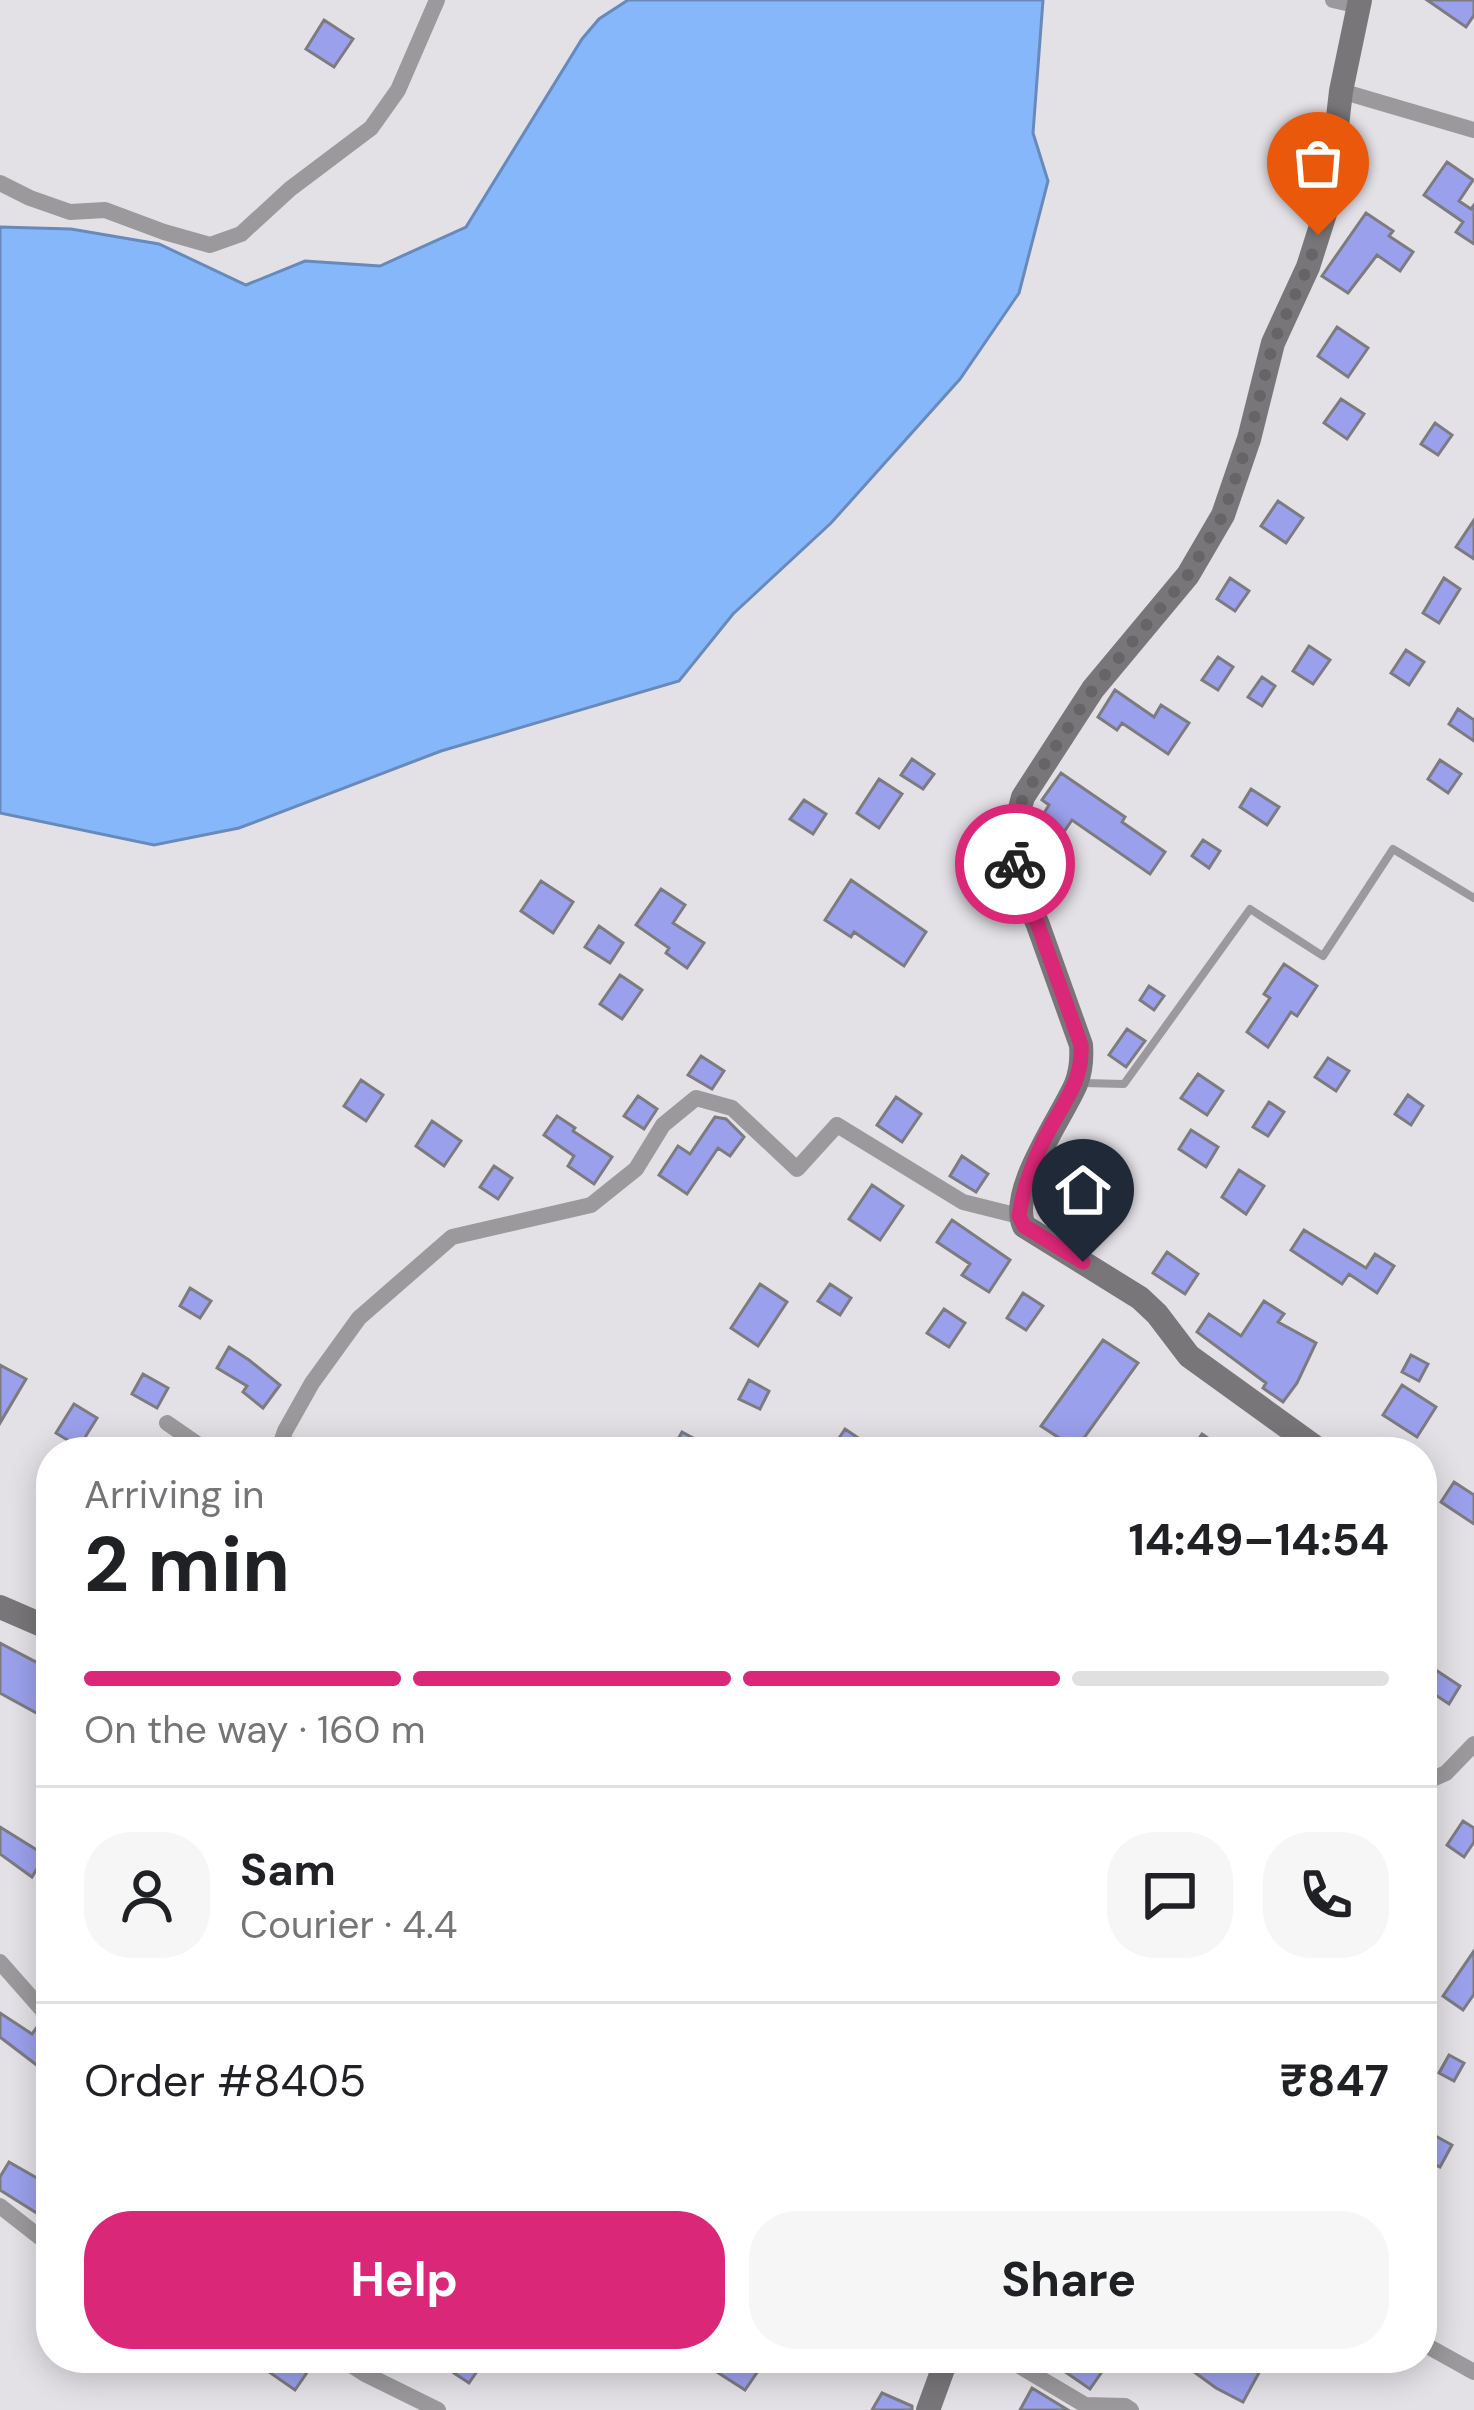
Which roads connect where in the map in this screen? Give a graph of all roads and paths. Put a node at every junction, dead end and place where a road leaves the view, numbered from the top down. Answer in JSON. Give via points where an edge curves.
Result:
{"nodes":[{"id":1,"x":437,"y":0,"type":"edge"},
{"id":2,"x":1333,"y":0,"type":"edge"},
{"id":3,"x":1360,"y":3,"type":"edge"},
{"id":4,"x":1341,"y":91,"type":"junction"},
{"id":5,"x":1474,"y":130,"type":"edge"},
{"id":6,"x":0,"y":183,"type":"edge"},
{"id":7,"x":1474,"y":898,"type":"edge"},
{"id":8,"x":1077,"y":1083,"type":"junction"},
{"id":9,"x":1019,"y":1216,"type":"junction"},
{"id":10,"x":167,"y":1424,"type":"dead end"},
{"id":11,"x":186,"y":1437,"type":"edge"},
{"id":12,"x":283,"y":1437,"type":"edge"},
{"id":13,"x":1301,"y":1437,"type":"edge"},
{"id":14,"x":1,"y":1610,"type":"edge"},
{"id":15,"x":36,"y":1623,"type":"edge"},
{"id":16,"x":1474,"y":1744,"type":"edge"},
{"id":17,"x":1437,"y":1777,"type":"edge"},
{"id":18,"x":0,"y":1962,"type":"edge"},
{"id":19,"x":36,"y":2003,"type":"edge"},
{"id":20,"x":0,"y":2206,"type":"edge"},
{"id":21,"x":36,"y":2234,"type":"edge"},
{"id":22,"x":1437,"y":2351,"type":"edge"},
{"id":23,"x":1474,"y":2372,"type":"edge"},
{"id":24,"x":363,"y":2373,"type":"edge"},
{"id":25,"x":941,"y":2373,"type":"edge"},
{"id":26,"x":1031,"y":2373,"type":"edge"},
{"id":27,"x":438,"y":2410,"type":"edge"},
{"id":28,"x":928,"y":2410,"type":"edge"},
{"id":29,"x":1131,"y":2410,"type":"edge"}],
"edges":[{"from":1,"to":6,"type":"street","via":[[398,90],[371,128],[241,234],[210,244],[105,210],[70,212]]},
{"from":2,"to":3,"type":"street"},
{"from":3,"to":4,"type":"main road"},
{"from":4,"to":5,"type":"street"},
{"from":4,"to":8,"type":"main road","via":[[1328,204],[1273,343],[1223,515],[1188,575],[1093,689],[1023,797],[1012,838],[1016,872],[1081,1045]]},
{"from":7,"to":8,"type":"lane","via":[[1393,848],[1323,956],[1250,909],[1124,1084]]},
{"from":8,"to":9,"type":"main road","via":[[1048,1131]]},
{"from":9,"to":12,"type":"street","via":[[963,1202],[836,1125],[797,1169],[732,1108],[696,1098],[663,1125],[636,1169],[591,1204],[452,1237],[359,1318]]},
{"from":9,"to":13,"type":"main road","via":[[1140,1298],[1189,1356]]},
{"from":10,"to":11,"type":"street"},
{"from":14,"to":15,"type":"main road"},
{"from":16,"to":17,"type":"street"},
{"from":18,"to":19,"type":"street"},
{"from":20,"to":21,"type":"street"},
{"from":22,"to":23,"type":"street"},
{"from":24,"to":27,"type":"street"},
{"from":25,"to":28,"type":"main road"},
{"from":26,"to":29,"type":"street","via":[[1085,2405]]}]}
